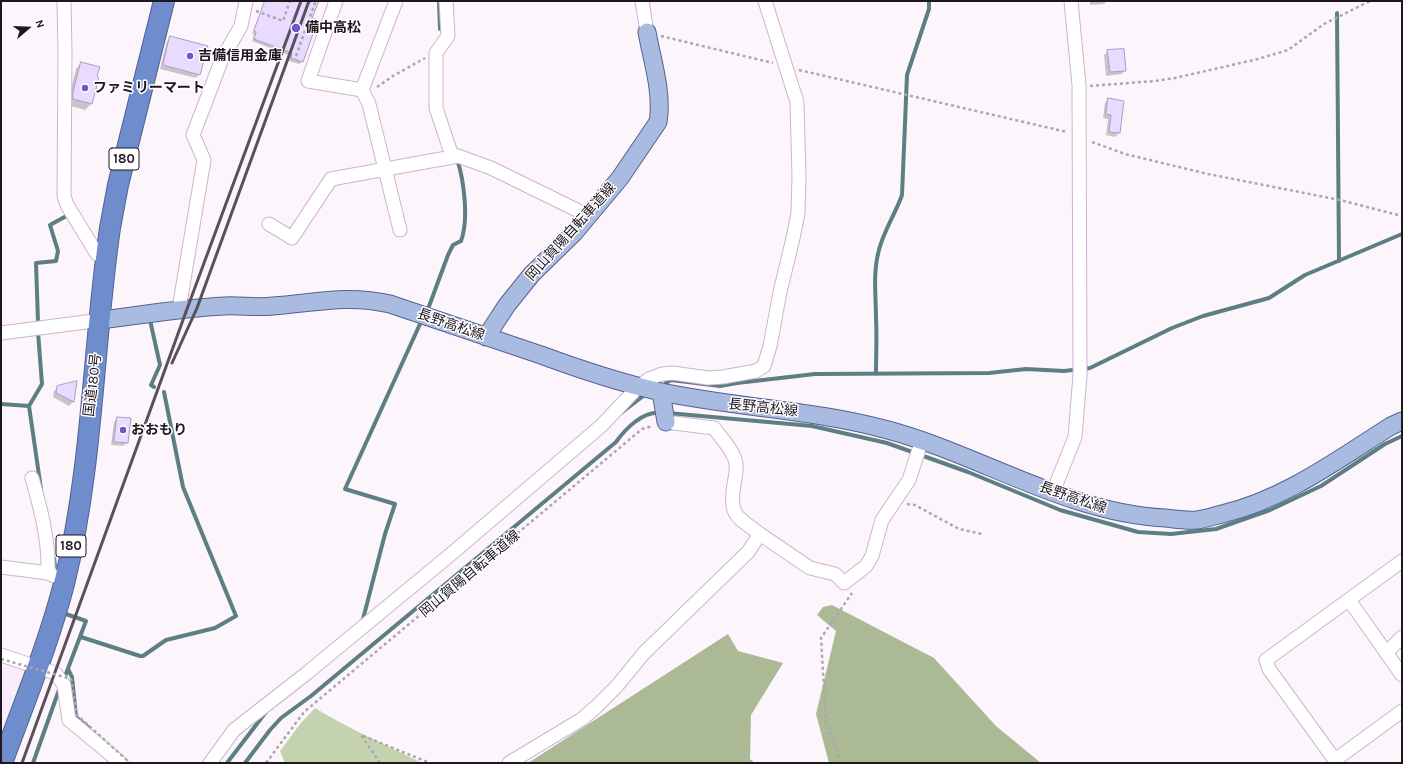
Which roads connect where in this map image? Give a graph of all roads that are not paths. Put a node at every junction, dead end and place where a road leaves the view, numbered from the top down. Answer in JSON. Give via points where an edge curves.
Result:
{"nodes":[{"id":1,"x":64,"y":1,"type":"edge"},
{"id":2,"x":164,"y":1,"type":"edge"},
{"id":3,"x":336,"y":1,"type":"edge"},
{"id":4,"x":396,"y":1,"type":"edge"},
{"id":5,"x":446,"y":1,"type":"edge"},
{"id":6,"x":642,"y":1,"type":"edge"},
{"id":7,"x":765,"y":1,"type":"edge"},
{"id":8,"x":1071,"y":1,"type":"edge"},
{"id":9,"x":250,"y":4,"type":"edge"},
{"id":10,"x":647,"y":32,"type":"joint"},
{"id":11,"x":364,"y":94,"type":"junction"},
{"id":12,"x":454,"y":156,"type":"junction"},
{"id":13,"x":385,"y":168,"type":"junction"},
{"id":14,"x":589,"y":216,"type":"junction"},
{"id":15,"x":269,"y":224,"type":"dead end"},
{"id":16,"x":400,"y":230,"type":"dead end"},
{"id":17,"x":106,"y":258,"type":"junction"},
{"id":18,"x":179,"y":310,"type":"junction"},
{"id":19,"x":101,"y":320,"type":"junction"},
{"id":20,"x":1,"y":333,"type":"edge"},
{"id":21,"x":486,"y":337,"type":"junction"},
{"id":22,"x":638,"y":387,"type":"junction"},
{"id":23,"x":664,"y":410,"type":"junction"},
{"id":24,"x":1402,"y":421,"type":"edge"},
{"id":25,"x":919,"y":447,"type":"junction"},
{"id":26,"x":32,"y":478,"type":"dead end"},
{"id":27,"x":1053,"y":492,"type":"junction"},
{"id":28,"x":760,"y":534,"type":"junction"},
{"id":29,"x":1402,"y":561,"type":"edge"},
{"id":30,"x":1,"y":567,"type":"edge"},
{"id":31,"x":56,"y":577,"type":"junction"},
{"id":32,"x":1349,"y":600,"type":"junction"},
{"id":33,"x":1402,"y":638,"type":"edge"},
{"id":34,"x":1386,"y":653,"type":"junction"},
{"id":35,"x":1,"y":655,"type":"edge"},
{"id":36,"x":38,"y":666,"type":"junction"},
{"id":37,"x":1402,"y":675,"type":"edge"},
{"id":38,"x":1402,"y":711,"type":"edge"},
{"id":39,"x":1336,"y":761,"type":"edge"},
{"id":40,"x":2,"y":763,"type":"edge"},
{"id":41,"x":120,"y":763,"type":"edge"},
{"id":42,"x":210,"y":763,"type":"edge"},
{"id":43,"x":509,"y":763,"type":"edge"}],
"edges":[{"from":1,"to":17,"type":"street","via":[[64,196],[97,254]]},
{"from":2,"to":17,"type":"highway","name":"国道180号","number":"180","via":[[118,185]]},
{"from":3,"to":11,"type":"street","via":[[308,81]]},
{"from":4,"to":11,"type":"street"},
{"from":5,"to":12,"type":"street","via":[[448,36],[436,53],[436,108]]},
{"from":6,"to":10,"type":"street"},
{"from":7,"to":22,"type":"street","via":[[797,102],[799,177],[798,213],[768,357],[764,366],[756,371],[708,378],[673,373],[650,379]]},
{"from":8,"to":27,"type":"street","via":[[1079,85],[1080,375],[1075,437]]},
{"from":9,"to":18,"type":"street","via":[[222,59],[193,136],[204,160]]},
{"from":10,"to":14,"type":"main road","name":"岡山賀陽自転車道線","via":[[660,112],[658,122],[620,178]]},
{"from":11,"to":13,"type":"street","via":[[369,104]]},
{"from":12,"to":13,"type":"street"},
{"from":12,"to":14,"type":"street","via":[[491,168]]},
{"from":13,"to":15,"type":"street","via":[[331,179],[292,238]]},
{"from":13,"to":16,"type":"street"},
{"from":14,"to":21,"type":"main road","name":"岡山賀陽自転車道線","via":[[532,274],[507,304]]},
{"from":17,"to":19,"type":"highway","name":"国道180号","number":"180"},
{"from":18,"to":19,"type":"main road","name":"長野高松線"},
{"from":18,"to":21,"type":"main road","name":"長野高松線","via":[[224,306],[261,307],[363,298],[390,304]]},
{"from":19,"to":20,"type":"street"},
{"from":19,"to":31,"type":"highway","name":"国道180号","number":"180","via":[[80,501]]},
{"from":21,"to":22,"type":"main road","name":"長野高松線"},
{"from":22,"to":23,"type":"main road","name":"長野高松線"},
{"from":22,"to":42,"type":"street","via":[[601,426],[362,627],[234,730]]},
{"from":23,"to":25,"type":"main road","name":"長野高松線","via":[[727,404],[806,412],[861,423]]},
{"from":23,"to":28,"type":"street","via":[[714,428],[734,458],[736,466],[732,495],[734,512]]},
{"from":24,"to":27,"type":"main road","name":"長野高松線","via":[[1285,491],[1248,508],[1196,520],[1151,518],[1115,512]]},
{"from":25,"to":27,"type":"main road","name":"長野高松線"},
{"from":25,"to":28,"type":"street","via":[[909,480],[882,520],[872,556],[866,566],[844,583],[835,574],[810,568]]},
{"from":26,"to":31,"type":"street"},
{"from":28,"to":43,"type":"street","via":[[748,552],[644,653],[596,707],[582,719]]},
{"from":29,"to":32,"type":"street"},
{"from":30,"to":31,"type":"street"},
{"from":31,"to":36,"type":"highway","name":"国道180号","number":"180"},
{"from":32,"to":34,"type":"street"},
{"from":32,"to":39,"type":"street","via":[[1266,660],[1269,669]]},
{"from":33,"to":34,"type":"street"},
{"from":34,"to":37,"type":"street"},
{"from":35,"to":36,"type":"street"},
{"from":36,"to":40,"type":"highway","name":"国道180号","number":"180"},
{"from":36,"to":41,"type":"street","via":[[55,673],[63,682],[69,720]]},
{"from":38,"to":39,"type":"street"}]}
